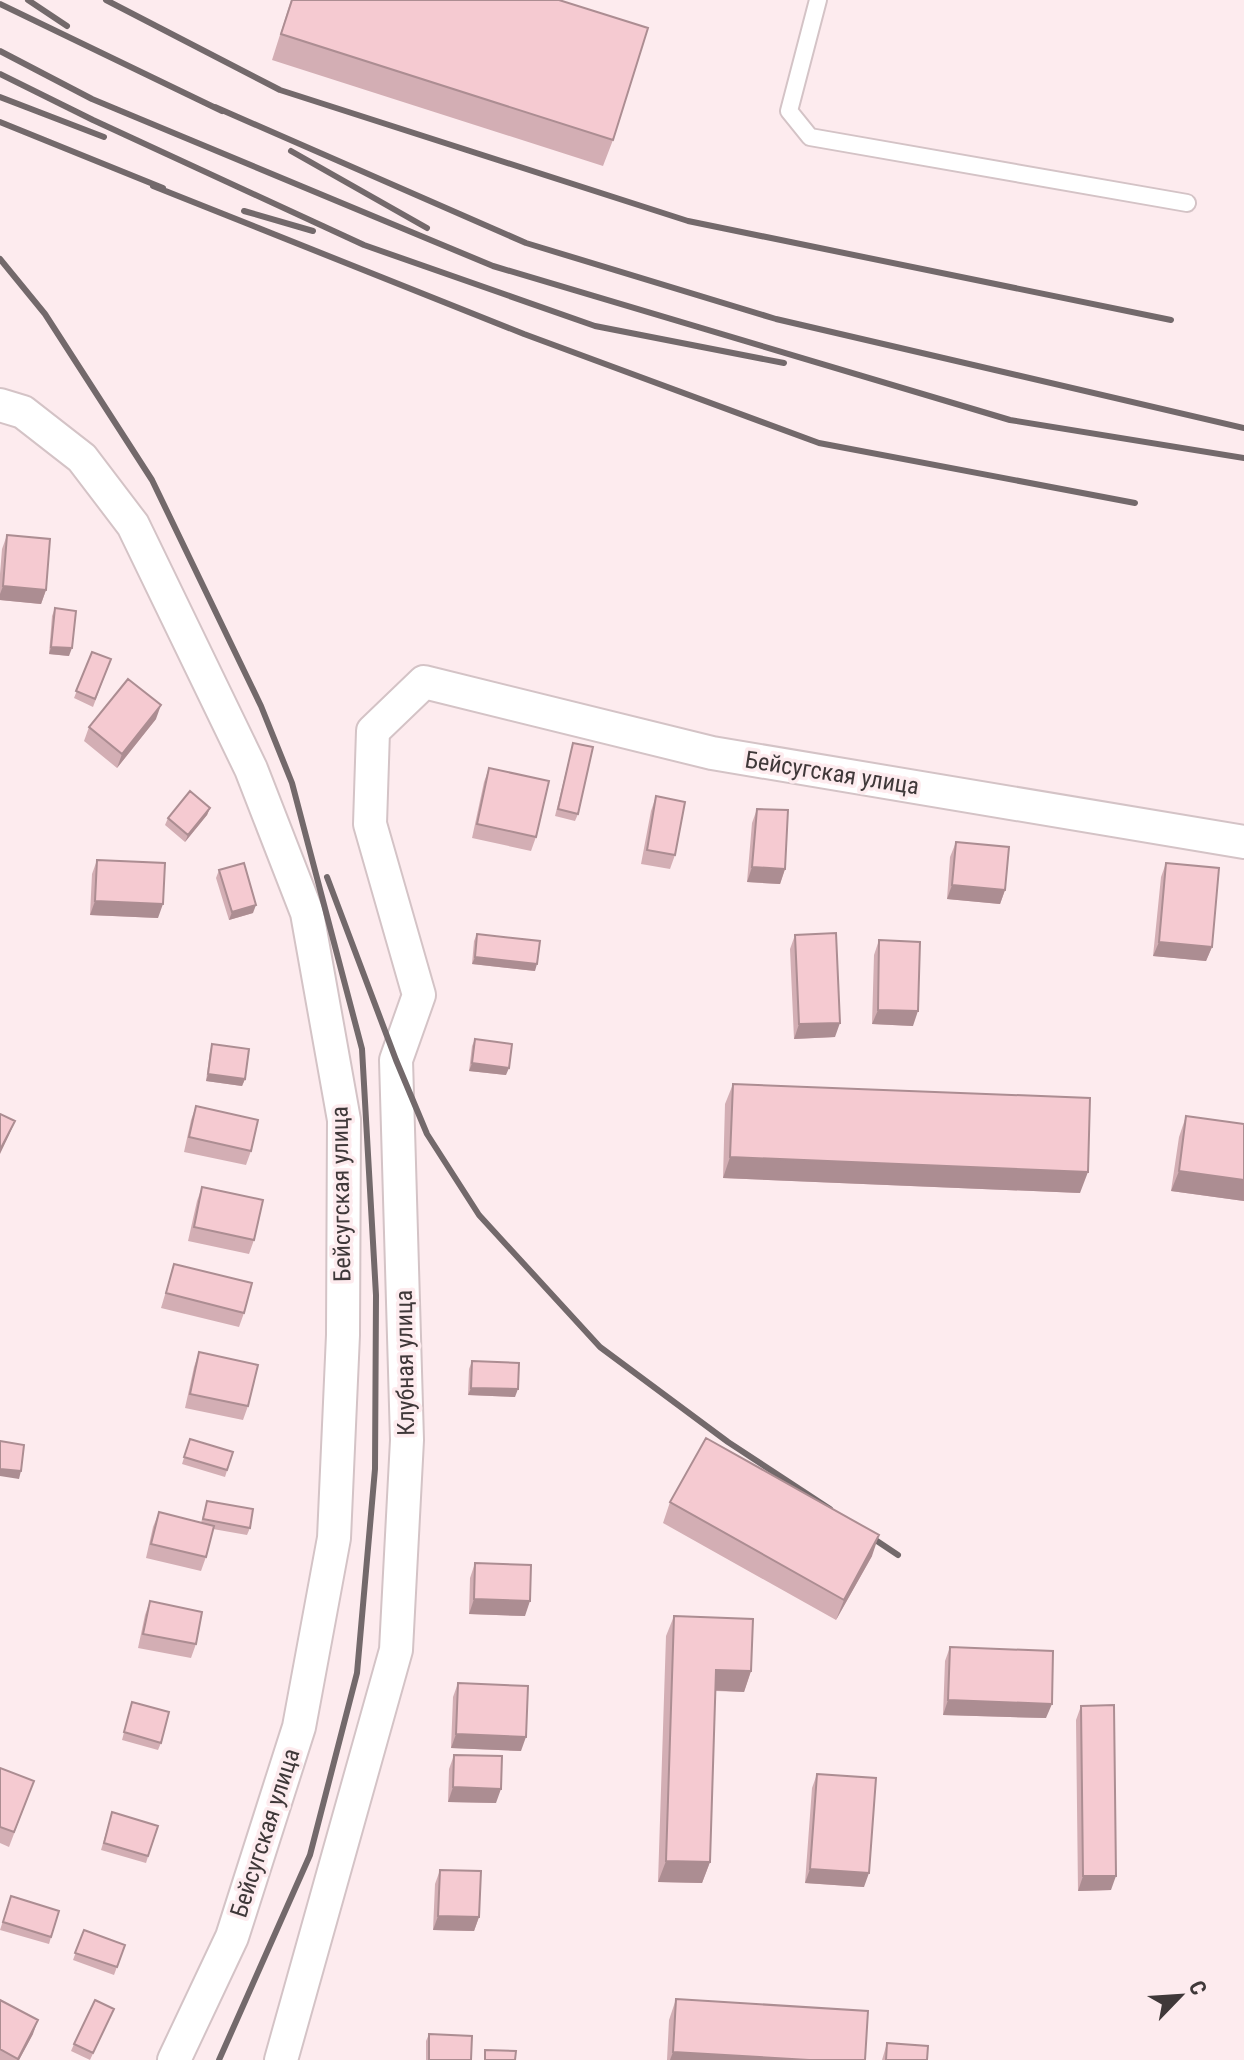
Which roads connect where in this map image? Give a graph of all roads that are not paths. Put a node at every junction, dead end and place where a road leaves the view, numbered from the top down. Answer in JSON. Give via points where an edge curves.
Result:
{"nodes":[{"id":1,"x":818,"y":0,"type":"edge"},
{"id":2,"x":1187,"y":203,"type":"dead end"},
{"id":3,"x":0,"y":405,"type":"edge"},
{"id":4,"x":424,"y":682,"type":"joint"},
{"id":5,"x":1244,"y":842,"type":"edge"},
{"id":6,"x":174,"y":2060,"type":"edge"},
{"id":7,"x":281,"y":2060,"type":"edge"}],
"edges":[{"from":1,"to":2,"type":"lane","via":[[789,111],[810,137]]},
{"from":3,"to":6,"type":"street","name":"Бейсугская улица","via":[[23,412],[82,458],[133,525],[251,769],[307,913],[344,1120],[343,1335],[334,1538],[299,1727],[232,1937]]},
{"from":4,"to":5,"type":"street","name":"Бейсугская улица","via":[[712,753]]},
{"from":4,"to":7,"type":"street","name":"Клубная улица","via":[[373,731],[370,824],[419,995],[396,1060],[407,1440],[396,1650]]}]}
